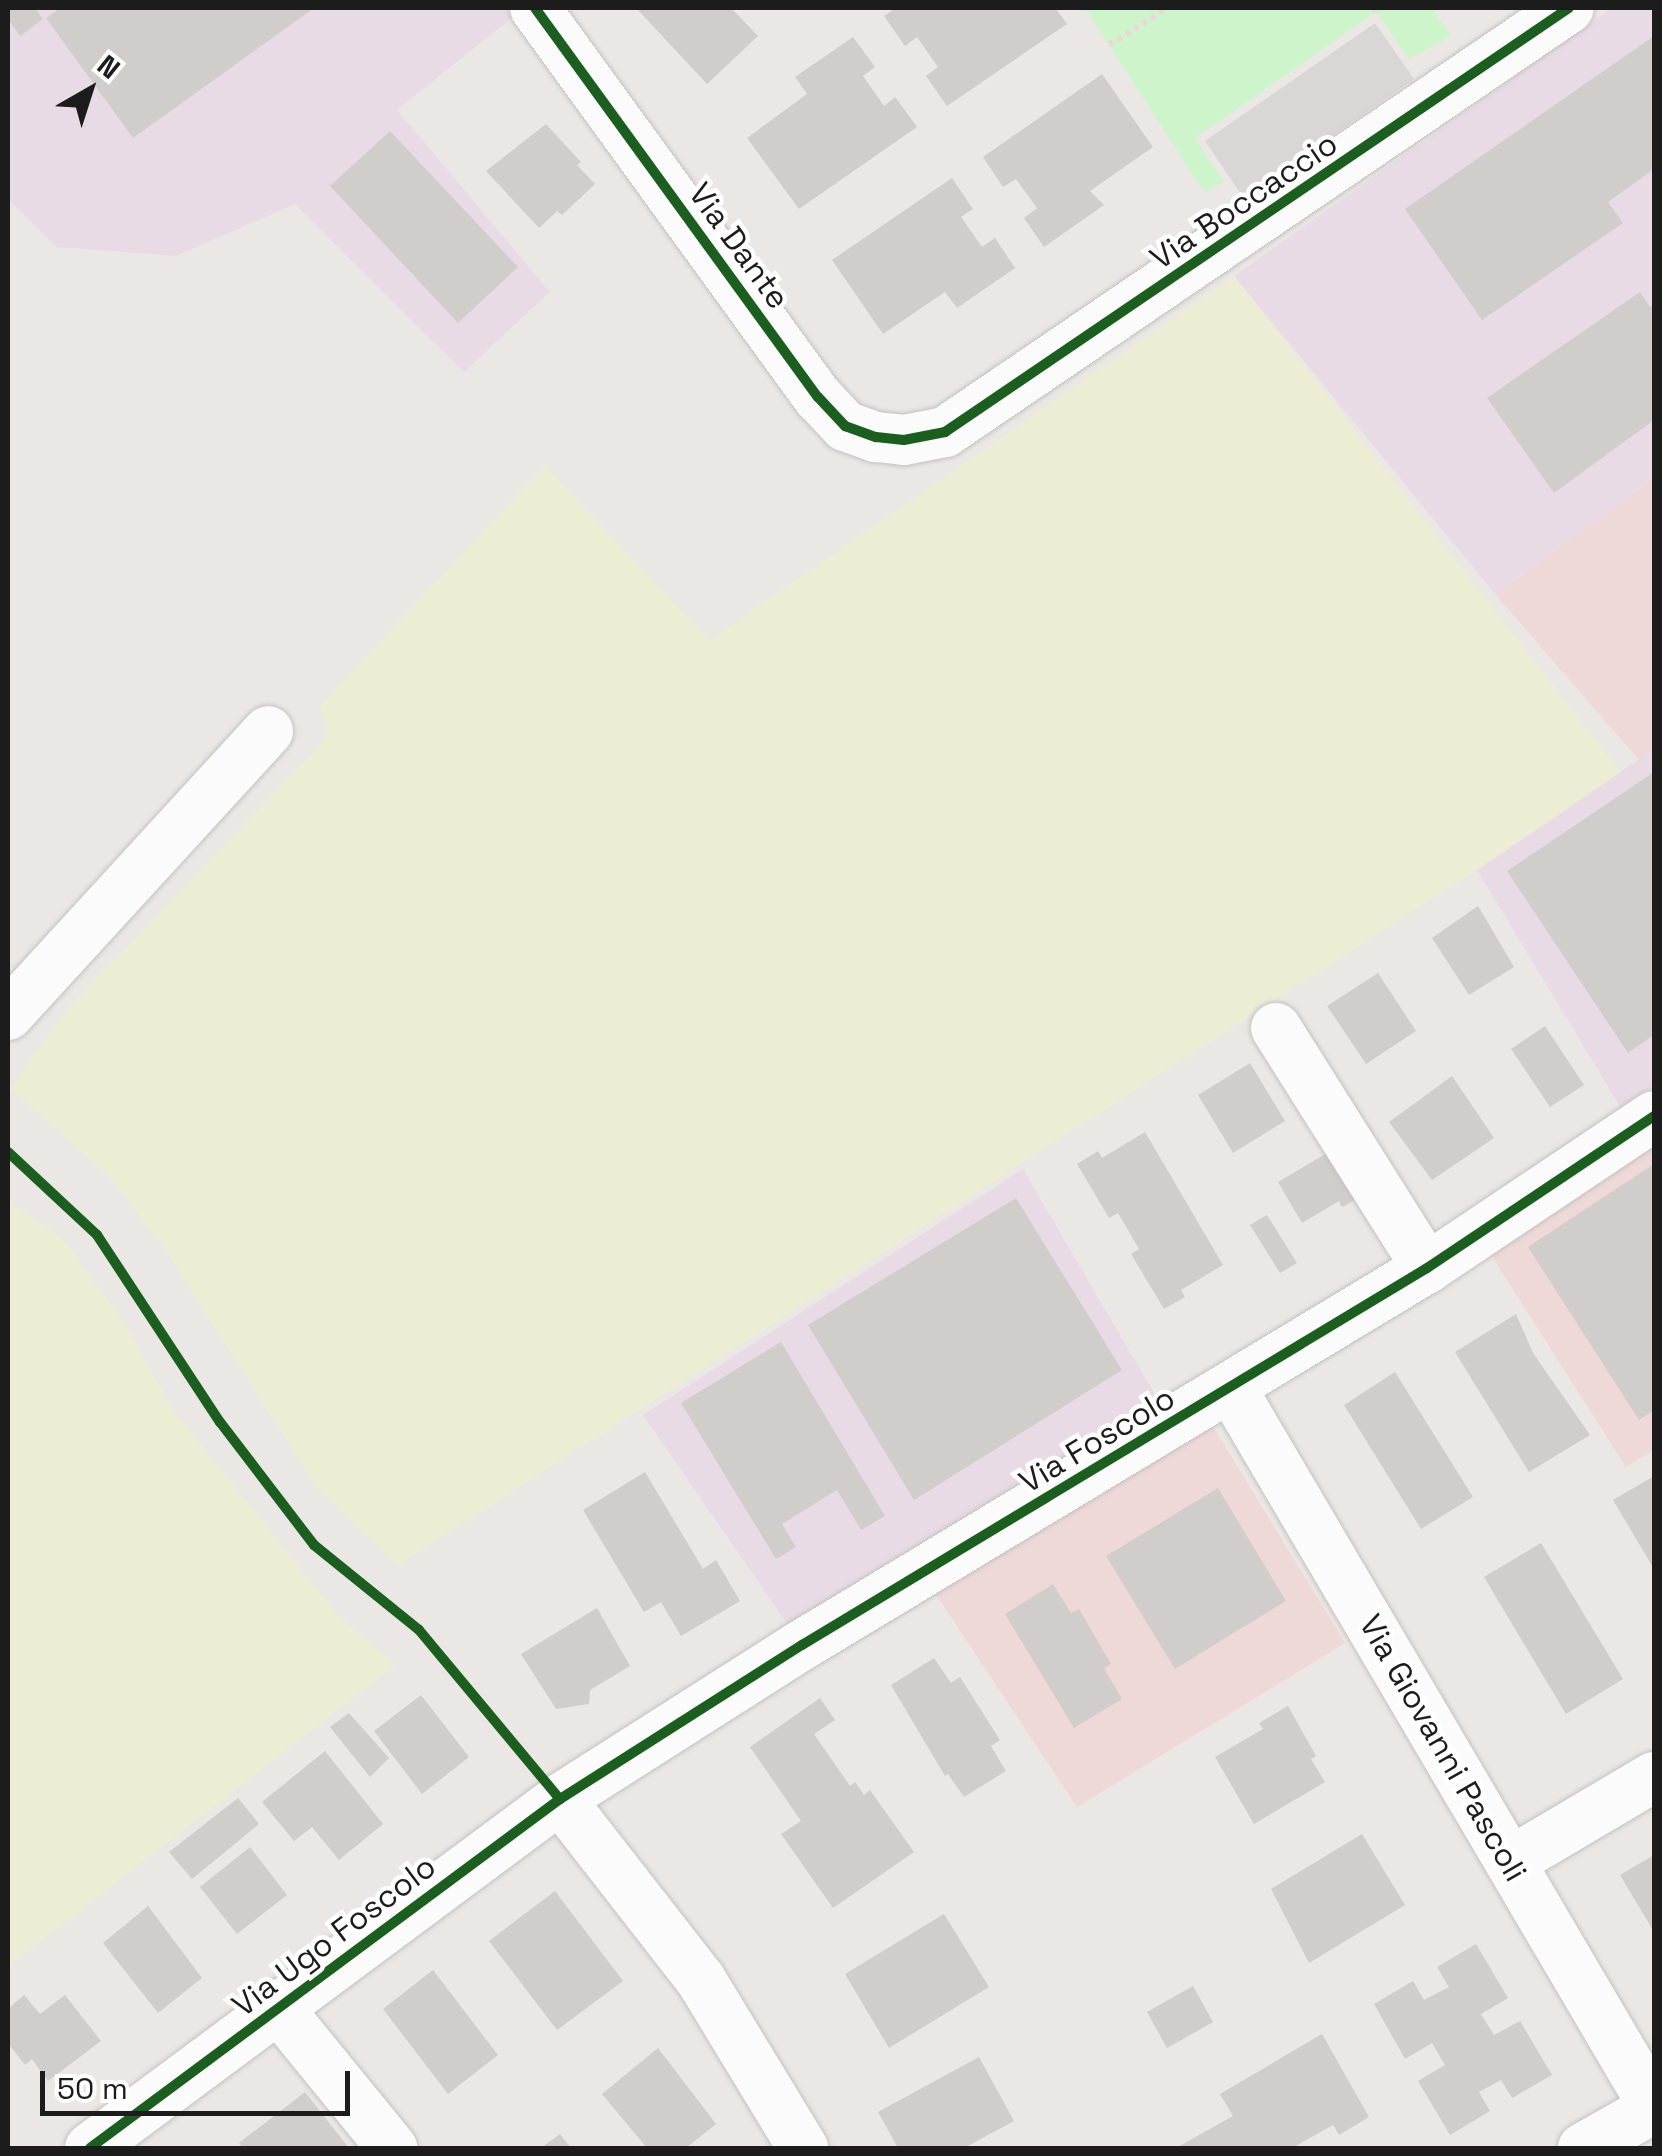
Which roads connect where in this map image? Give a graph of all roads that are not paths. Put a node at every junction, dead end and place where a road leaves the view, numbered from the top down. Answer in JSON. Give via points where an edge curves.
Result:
{"nodes":[{"id":1,"x":1568,"y":8,"type":"edge"},
{"id":2,"x":546,"y":12,"type":"edge"},
{"id":3,"x":946,"y":432,"type":"joint"},
{"id":4,"x":268,"y":730,"type":"dead end"},
{"id":5,"x":8,"y":1015,"type":"edge"},
{"id":6,"x":1276,"y":1028,"type":"dead end"},
{"id":7,"x":1654,"y":1116,"type":"edge"},
{"id":8,"x":1428,"y":1268,"type":"junction"},
{"id":9,"x":1231,"y":1388,"type":"junction"},
{"id":10,"x":1654,"y":1777,"type":"edge"},
{"id":11,"x":560,"y":1799,"type":"junction"},
{"id":12,"x":1510,"y":1862,"type":"junction"},
{"id":13,"x":278,"y":2008,"type":"junction"},
{"id":14,"x":1654,"y":2107,"type":"edge"},
{"id":15,"x":90,"y":2148,"type":"edge"},
{"id":16,"x":392,"y":2148,"type":"edge"},
{"id":17,"x":803,"y":2148,"type":"edge"},
{"id":18,"x":1584,"y":2148,"type":"edge"}],
"edges":[{"from":1,"to":3,"type":"street","name":"Via Boccaccio"},
{"from":2,"to":3,"type":"street","name":"Via Dante","via":[[818,398],[845,426],[876,437]]},
{"from":4,"to":5,"type":"street"},
{"from":6,"to":8,"type":"street"},
{"from":7,"to":8,"type":"street","name":"Via Foscolo"},
{"from":8,"to":9,"type":"street","name":"Via Foscolo"},
{"from":9,"to":11,"type":"street","name":"Via Foscolo"},
{"from":9,"to":12,"type":"street","name":"Via Giovanni Pascoli"},
{"from":10,"to":12,"type":"street"},
{"from":11,"to":13,"type":"street","name":"Via Ugo Foscolo"},
{"from":11,"to":17,"type":"street","via":[[701,1980]]},
{"from":12,"to":14,"type":"street","name":"Via Giovanni Pascoli"},
{"from":13,"to":15,"type":"street","name":"Via Ugo Foscolo"},
{"from":13,"to":16,"type":"street"},
{"from":14,"to":18,"type":"street"}]}
